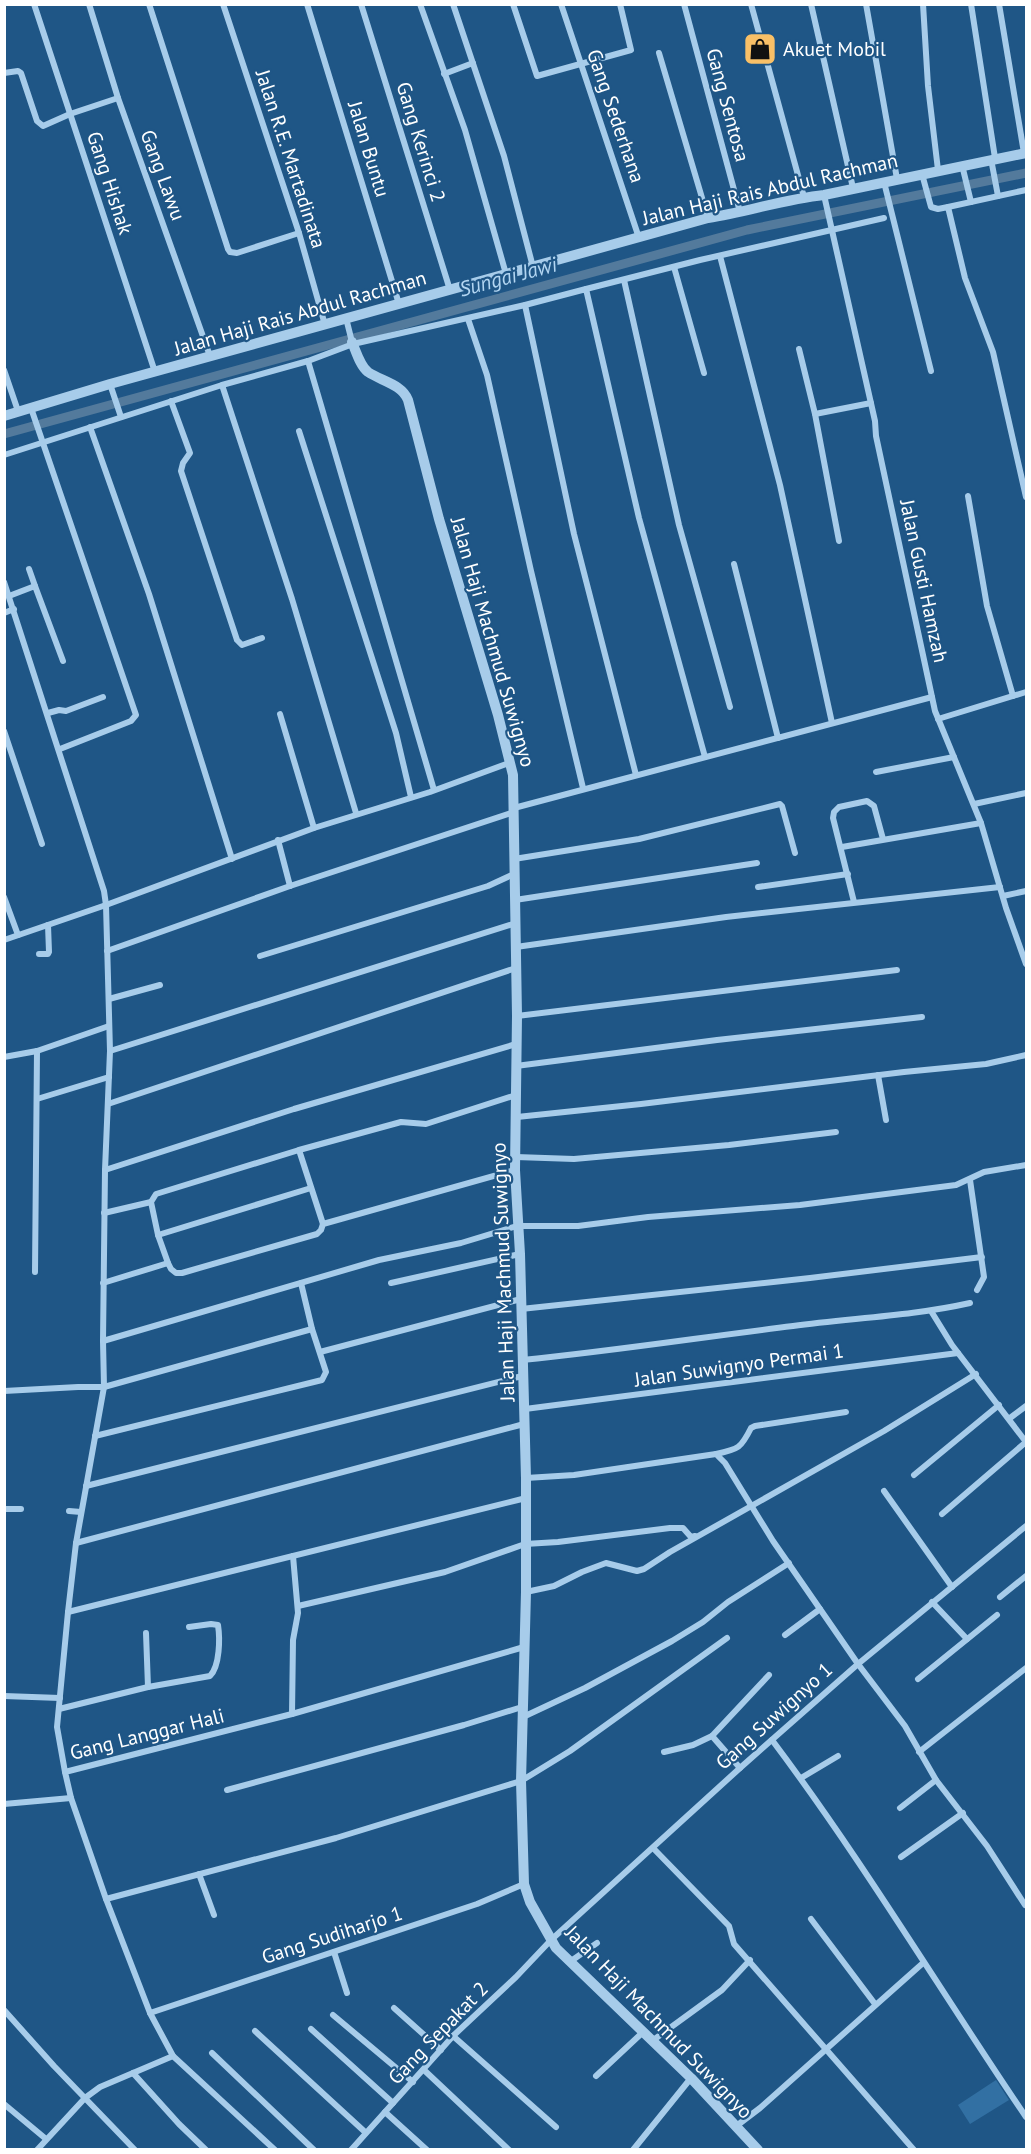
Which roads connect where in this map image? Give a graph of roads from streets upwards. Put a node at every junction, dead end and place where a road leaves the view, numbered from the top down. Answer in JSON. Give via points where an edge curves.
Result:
{"nodes":[{"id":1,"x":34,"y":4,"type":"edge"},
{"id":2,"x":89,"y":4,"type":"edge"},
{"id":3,"x":149,"y":4,"type":"edge"},
{"id":4,"x":223,"y":4,"type":"edge"},
{"id":5,"x":307,"y":4,"type":"edge"},
{"id":6,"x":361,"y":4,"type":"edge"},
{"id":7,"x":420,"y":4,"type":"edge"},
{"id":8,"x":453,"y":4,"type":"edge"},
{"id":9,"x":513,"y":4,"type":"edge"},
{"id":10,"x":561,"y":4,"type":"edge"},
{"id":11,"x":620,"y":4,"type":"edge"},
{"id":12,"x":684,"y":4,"type":"edge"},
{"id":13,"x":751,"y":4,"type":"edge"},
{"id":14,"x":811,"y":4,"type":"edge"},
{"id":15,"x":866,"y":4,"type":"edge"},
{"id":16,"x":923,"y":4,"type":"edge"},
{"id":17,"x":971,"y":4,"type":"edge"},
{"id":18,"x":999,"y":4,"type":"edge"},
{"id":19,"x":659,"y":53,"type":"dead end"},
{"id":20,"x":473,"y":63,"type":"junction"},
{"id":21,"x":582,"y":66,"type":"junction"},
{"id":22,"x":4,"y":73,"type":"edge"},
{"id":23,"x":444,"y":74,"type":"junction"},
{"id":24,"x":118,"y":98,"type":"junction"},
{"id":25,"x":70,"y":114,"type":"junction"},
{"id":26,"x":1025,"y":153,"type":"edge"},
{"id":27,"x":993,"y":158,"type":"junction"},
{"id":28,"x":938,"y":170,"type":"junction"},
{"id":29,"x":963,"y":170,"type":"junction"},
{"id":30,"x":923,"y":178,"type":"junction"},
{"id":31,"x":897,"y":179,"type":"junction"},
{"id":32,"x":885,"y":186,"type":"junction"},
{"id":33,"x":853,"y":188,"type":"junction"},
{"id":34,"x":1026,"y":189,"type":"edge"},
{"id":35,"x":997,"y":193,"type":"junction"},
{"id":36,"x":804,"y":197,"type":"junction"},
{"id":37,"x":825,"y":198,"type":"junction"},
{"id":38,"x":971,"y":202,"type":"junction"},
{"id":39,"x":948,"y":207,"type":"junction"},
{"id":40,"x":740,"y":213,"type":"junction"},
{"id":41,"x":708,"y":218,"type":"junction"},
{"id":42,"x":884,"y":218,"type":"dead end"},
{"id":43,"x":831,"y":228,"type":"junction"},
{"id":44,"x":299,"y":232,"type":"junction"},
{"id":45,"x":639,"y":238,"type":"junction"},
{"id":46,"x":720,"y":256,"type":"junction"},
{"id":47,"x":533,"y":267,"type":"junction"},
{"id":48,"x":674,"y":267,"type":"junction"},
{"id":49,"x":506,"y":274,"type":"junction"},
{"id":50,"x":624,"y":280,"type":"junction"},
{"id":51,"x":586,"y":289,"type":"junction"},
{"id":52,"x":450,"y":290,"type":"junction"},
{"id":53,"x":399,"y":304,"type":"junction"},
{"id":54,"x":525,"y":305,"type":"junction"},
{"id":55,"x":468,"y":319,"type":"junction"},
{"id":56,"x":347,"y":322,"type":"junction"},
{"id":57,"x":325,"y":325,"type":"junction"},
{"id":58,"x":352,"y":343,"type":"junction"},
{"id":59,"x":799,"y":349,"type":"dead end"},
{"id":60,"x":210,"y":356,"type":"junction"},
{"id":61,"x":308,"y":361,"type":"junction"},
{"id":62,"x":4,"y":369,"type":"edge"},
{"id":63,"x":930,"y":371,"type":"dead end"},
{"id":64,"x":155,"y":373,"type":"junction"},
{"id":65,"x":704,"y":374,"type":"dead end"},
{"id":66,"x":222,"y":385,"type":"junction"},
{"id":67,"x":111,"y":389,"type":"junction"},
{"id":68,"x":171,"y":401,"type":"junction"},
{"id":69,"x":871,"y":403,"type":"junction"},
{"id":70,"x":18,"y":411,"type":"junction"},
{"id":71,"x":32,"y":411,"type":"junction"},
{"id":72,"x":815,"y":414,"type":"junction"},
{"id":73,"x":4,"y":416,"type":"edge"},
{"id":74,"x":120,"y":416,"type":"junction"},
{"id":75,"x":90,"y":427,"type":"junction"},
{"id":76,"x":299,"y":431,"type":"dead end"},
{"id":77,"x":42,"y":441,"type":"junction"},
{"id":78,"x":4,"y":455,"type":"edge"},
{"id":79,"x":968,"y":496,"type":"dead end"},
{"id":80,"x":1026,"y":497,"type":"edge"},
{"id":81,"x":839,"y":542,"type":"dead end"},
{"id":82,"x":734,"y":564,"type":"dead end"},
{"id":83,"x":29,"y":569,"type":"dead end"},
{"id":84,"x":4,"y":582,"type":"edge"},
{"id":85,"x":35,"y":586,"type":"junction"},
{"id":86,"x":9,"y":596,"type":"junction"},
{"id":87,"x":14,"y":609,"type":"junction"},
{"id":88,"x":4,"y":613,"type":"edge"},
{"id":89,"x":262,"y":638,"type":"dead end"},
{"id":90,"x":63,"y":661,"type":"dead end"},
{"id":91,"x":1026,"y":692,"type":"edge"},
{"id":92,"x":1013,"y":696,"type":"junction"},
{"id":93,"x":103,"y":697,"type":"dead end"},
{"id":94,"x":932,"y":697,"type":"junction"},
{"id":95,"x":729,"y":707,"type":"dead end"},
{"id":96,"x":48,"y":713,"type":"junction"},
{"id":97,"x":280,"y":714,"type":"dead end"},
{"id":98,"x":938,"y":719,"type":"junction"},
{"id":99,"x":832,"y":723,"type":"junction"},
{"id":100,"x":4,"y":731,"type":"edge"},
{"id":101,"x":778,"y":738,"type":"junction"},
{"id":102,"x":60,"y":749,"type":"junction"},
{"id":103,"x":705,"y":757,"type":"junction"},
{"id":104,"x":954,"y":757,"type":"junction"},
{"id":105,"x":509,"y":763,"type":"junction"},
{"id":106,"x":876,"y":772,"type":"dead end"},
{"id":107,"x":636,"y":775,"type":"junction"},
{"id":108,"x":584,"y":789,"type":"junction"},
{"id":109,"x":434,"y":790,"type":"junction"},
{"id":110,"x":1026,"y":793,"type":"edge"},
{"id":111,"x":411,"y":797,"type":"junction"},
{"id":112,"x":974,"y":804,"type":"junction"},
{"id":113,"x":514,"y":810,"type":"junction"},
{"id":114,"x":356,"y":813,"type":"junction"},
{"id":115,"x":981,"y":823,"type":"junction"},
{"id":116,"x":314,"y":828,"type":"junction"},
{"id":117,"x":278,"y":840,"type":"junction"},
{"id":118,"x":883,"y":840,"type":"junction"},
{"id":119,"x":42,"y":844,"type":"dead end"},
{"id":120,"x":842,"y":847,"type":"junction"},
{"id":121,"x":795,"y":853,"type":"dead end"},
{"id":122,"x":232,"y":859,"type":"junction"},
{"id":123,"x":514,"y":859,"type":"junction"},
{"id":124,"x":757,"y":863,"type":"dead end"},
{"id":125,"x":514,"y":874,"type":"junction"},
{"id":126,"x":848,"y":874,"type":"junction"},
{"id":127,"x":290,"y":886,"type":"junction"},
{"id":128,"x":758,"y":887,"type":"dead end"},
{"id":129,"x":1000,"y":887,"type":"junction"},
{"id":130,"x":1026,"y":891,"type":"edge"},
{"id":131,"x":1004,"y":896,"type":"junction"},
{"id":132,"x":4,"y":897,"type":"edge"},
{"id":133,"x":515,"y":900,"type":"junction"},
{"id":134,"x":854,"y":902,"type":"junction"},
{"id":135,"x":106,"y":905,"type":"junction"},
{"id":136,"x":516,"y":923,"type":"junction"},
{"id":137,"x":48,"y":925,"type":"junction"},
{"id":138,"x":18,"y":935,"type":"junction"},
{"id":139,"x":4,"y":940,"type":"edge"},
{"id":140,"x":516,"y":947,"type":"junction"},
{"id":141,"x":107,"y":951,"type":"junction"},
{"id":142,"x":39,"y":954,"type":"dead end"},
{"id":143,"x":260,"y":956,"type":"dead end"},
{"id":144,"x":1026,"y":964,"type":"edge"},
{"id":145,"x":516,"y":968,"type":"junction"},
{"id":146,"x":897,"y":970,"type":"dead end"},
{"id":147,"x":160,"y":985,"type":"dead end"},
{"id":148,"x":108,"y":999,"type":"junction"},
{"id":149,"x":517,"y":1016,"type":"junction"},
{"id":150,"x":922,"y":1017,"type":"dead end"},
{"id":151,"x":109,"y":1026,"type":"junction"},
{"id":152,"x":516,"y":1044,"type":"junction"},
{"id":153,"x":110,"y":1051,"type":"junction"},
{"id":154,"x":37,"y":1052,"type":"junction"},
{"id":155,"x":1026,"y":1055,"type":"edge"},
{"id":156,"x":4,"y":1057,"type":"edge"},
{"id":157,"x":516,"y":1066,"type":"junction"},
{"id":158,"x":878,"y":1075,"type":"junction"},
{"id":159,"x":109,"y":1077,"type":"junction"},
{"id":160,"x":516,"y":1095,"type":"junction"},
{"id":161,"x":37,"y":1100,"type":"junction"},
{"id":162,"x":108,"y":1104,"type":"junction"},
{"id":163,"x":517,"y":1117,"type":"junction"},
{"id":164,"x":886,"y":1120,"type":"dead end"},
{"id":165,"x":836,"y":1132,"type":"dead end"},
{"id":166,"x":299,"y":1150,"type":"junction"},
{"id":167,"x":516,"y":1157,"type":"junction"},
{"id":168,"x":1026,"y":1165,"type":"edge"},
{"id":169,"x":105,"y":1170,"type":"junction"},
{"id":170,"x":515,"y":1170,"type":"junction"},
{"id":171,"x":970,"y":1180,"type":"junction"},
{"id":172,"x":311,"y":1188,"type":"junction"},
{"id":173,"x":151,"y":1202,"type":"junction"},
{"id":174,"x":104,"y":1214,"type":"junction"},
{"id":175,"x":323,"y":1224,"type":"junction"},
{"id":176,"x":517,"y":1226,"type":"junction"},
{"id":177,"x":158,"y":1235,"type":"junction"},
{"id":178,"x":520,"y":1254,"type":"junction"},
{"id":179,"x":982,"y":1257,"type":"junction"},
{"id":180,"x":168,"y":1263,"type":"junction"},
{"id":181,"x":35,"y":1272,"type":"dead end"},
{"id":182,"x":104,"y":1283,"type":"junction"},
{"id":183,"x":301,"y":1283,"type":"junction"},
{"id":184,"x":391,"y":1283,"type":"dead end"},
{"id":185,"x":977,"y":1290,"type":"dead end"},
{"id":186,"x":970,"y":1303,"type":"dead end"},
{"id":187,"x":521,"y":1304,"type":"junction"},
{"id":188,"x":931,"y":1311,"type":"junction"},
{"id":189,"x":312,"y":1329,"type":"junction"},
{"id":190,"x":103,"y":1341,"type":"junction"},
{"id":191,"x":320,"y":1352,"type":"junction"},
{"id":192,"x":958,"y":1353,"type":"junction"},
{"id":193,"x":521,"y":1360,"type":"junction"},
{"id":194,"x":976,"y":1374,"type":"junction"},
{"id":195,"x":522,"y":1376,"type":"junction"},
{"id":196,"x":104,"y":1388,"type":"junction"},
{"id":197,"x":4,"y":1391,"type":"edge"},
{"id":198,"x":999,"y":1405,"type":"junction"},
{"id":199,"x":1026,"y":1406,"type":"edge"},
{"id":200,"x":525,"y":1409,"type":"junction"},
{"id":201,"x":846,"y":1412,"type":"dead end"},
{"id":202,"x":1010,"y":1418,"type":"junction"},
{"id":203,"x":525,"y":1424,"type":"junction"},
{"id":204,"x":95,"y":1436,"type":"junction"},
{"id":205,"x":1026,"y":1442,"type":"edge"},
{"id":206,"x":716,"y":1454,"type":"junction"},
{"id":207,"x":914,"y":1475,"type":"dead end"},
{"id":208,"x":526,"y":1478,"type":"junction"},
{"id":209,"x":86,"y":1486,"type":"junction"},
{"id":210,"x":884,"y":1491,"type":"dead end"},
{"id":211,"x":526,"y":1498,"type":"junction"},
{"id":212,"x":751,"y":1506,"type":"junction"},
{"id":213,"x":4,"y":1509,"type":"edge"},
{"id":214,"x":21,"y":1509,"type":"dead end"},
{"id":215,"x":69,"y":1511,"type":"dead end"},
{"id":216,"x":81,"y":1512,"type":"junction"},
{"id":217,"x":942,"y":1514,"type":"dead end"},
{"id":218,"x":1026,"y":1526,"type":"edge"},
{"id":219,"x":699,"y":1536,"type":"junction"},
{"id":220,"x":76,"y":1543,"type":"junction"},
{"id":221,"x":525,"y":1544,"type":"junction"},
{"id":222,"x":293,"y":1556,"type":"junction"},
{"id":223,"x":789,"y":1563,"type":"junction"},
{"id":224,"x":1026,"y":1576,"type":"edge"},
{"id":225,"x":952,"y":1587,"type":"junction"},
{"id":226,"x":526,"y":1592,"type":"junction"},
{"id":227,"x":1000,"y":1597,"type":"dead end"},
{"id":228,"x":932,"y":1602,"type":"junction"},
{"id":229,"x":298,"y":1606,"type":"junction"},
{"id":230,"x":820,"y":1609,"type":"junction"},
{"id":231,"x":68,"y":1612,"type":"junction"},
{"id":232,"x":997,"y":1615,"type":"dead end"},
{"id":233,"x":189,"y":1628,"type":"dead end"},
{"id":234,"x":146,"y":1633,"type":"dead end"},
{"id":235,"x":785,"y":1635,"type":"dead end"},
{"id":236,"x":727,"y":1638,"type":"dead end"},
{"id":237,"x":967,"y":1639,"type":"junction"},
{"id":238,"x":524,"y":1647,"type":"junction"},
{"id":239,"x":858,"y":1664,"type":"junction"},
{"id":240,"x":1026,"y":1668,"type":"edge"},
{"id":241,"x":769,"y":1675,"type":"dead end"},
{"id":242,"x":918,"y":1679,"type":"dead end"},
{"id":243,"x":148,"y":1687,"type":"junction"},
{"id":244,"x":4,"y":1696,"type":"edge"},
{"id":245,"x":60,"y":1698,"type":"junction"},
{"id":246,"x":59,"y":1709,"type":"junction"},
{"id":247,"x":522,"y":1712,"type":"junction"},
{"id":248,"x":292,"y":1714,"type":"junction"},
{"id":249,"x":712,"y":1736,"type":"junction"},
{"id":250,"x":772,"y":1740,"type":"junction"},
{"id":251,"x":664,"y":1752,"type":"dead end"},
{"id":252,"x":919,"y":1752,"type":"junction"},
{"id":253,"x":838,"y":1756,"type":"dead end"},
{"id":254,"x":740,"y":1768,"type":"junction"},
{"id":255,"x":65,"y":1772,"type":"junction"},
{"id":256,"x":801,"y":1778,"type":"junction"},
{"id":257,"x":936,"y":1780,"type":"junction"},
{"id":258,"x":521,"y":1781,"type":"junction"},
{"id":259,"x":227,"y":1790,"type":"dead end"},
{"id":260,"x":71,"y":1798,"type":"junction"},
{"id":261,"x":4,"y":1804,"type":"edge"},
{"id":262,"x":900,"y":1808,"type":"dead end"},
{"id":263,"x":963,"y":1813,"type":"junction"},
{"id":264,"x":654,"y":1849,"type":"junction"},
{"id":265,"x":901,"y":1857,"type":"dead end"},
{"id":266,"x":199,"y":1874,"type":"junction"},
{"id":267,"x":524,"y":1884,"type":"junction"},
{"id":268,"x":106,"y":1899,"type":"junction"},
{"id":269,"x":1026,"y":1905,"type":"edge"},
{"id":270,"x":214,"y":1915,"type":"dead end"},
{"id":271,"x":811,"y":1919,"type":"dead end"},
{"id":272,"x":551,"y":1940,"type":"junction"},
{"id":273,"x":597,"y":1943,"type":"dead end"},
{"id":274,"x":334,"y":1952,"type":"junction"},
{"id":275,"x":750,"y":1960,"type":"junction"},
{"id":276,"x":571,"y":1961,"type":"junction"},
{"id":277,"x":923,"y":1963,"type":"junction"},
{"id":278,"x":346,"y":1993,"type":"dead end"},
{"id":279,"x":875,"y":2004,"type":"junction"},
{"id":280,"x":394,"y":2008,"type":"dead end"},
{"id":281,"x":4,"y":2010,"type":"edge"},
{"id":282,"x":150,"y":2013,"type":"junction"},
{"id":283,"x":333,"y":2015,"type":"dead end"},
{"id":284,"x":311,"y":2029,"type":"dead end"},
{"id":285,"x":255,"y":2031,"type":"dead end"},
{"id":286,"x":642,"y":2032,"type":"junction"},
{"id":287,"x":453,"y":2036,"type":"junction"},
{"id":288,"x":652,"y":2041,"type":"junction"},
{"id":289,"x":826,"y":2048,"type":"junction"},
{"id":290,"x":441,"y":2050,"type":"junction"},
{"id":291,"x":212,"y":2053,"type":"dead end"},
{"id":292,"x":173,"y":2056,"type":"junction"},
{"id":293,"x":424,"y":2070,"type":"junction"},
{"id":294,"x":133,"y":2073,"type":"junction"},
{"id":295,"x":596,"y":2076,"type":"dead end"},
{"id":296,"x":691,"y":2079,"type":"junction"},
{"id":297,"x":413,"y":2082,"type":"junction"},
{"id":298,"x":85,"y":2098,"type":"junction"},
{"id":299,"x":393,"y":2103,"type":"junction"},
{"id":300,"x":4,"y":2104,"type":"edge"},
{"id":301,"x":385,"y":2112,"type":"junction"},
{"id":302,"x":1026,"y":2117,"type":"edge"},
{"id":303,"x":556,"y":2127,"type":"dead end"},
{"id":304,"x":735,"y":2127,"type":"junction"},
{"id":305,"x":365,"y":2132,"type":"junction"},
{"id":306,"x":46,"y":2139,"type":"junction"},
{"id":307,"x":37,"y":2150,"type":"edge"},
{"id":308,"x":135,"y":2150,"type":"edge"},
{"id":309,"x":206,"y":2150,"type":"edge"},
{"id":310,"x":275,"y":2150,"type":"edge"},
{"id":311,"x":314,"y":2150,"type":"edge"},
{"id":312,"x":351,"y":2150,"type":"edge"},
{"id":313,"x":427,"y":2150,"type":"edge"},
{"id":314,"x":509,"y":2150,"type":"edge"},
{"id":315,"x":633,"y":2150,"type":"edge"},
{"id":316,"x":758,"y":2150,"type":"edge"},
{"id":317,"x":914,"y":2150,"type":"edge"}],
"edges":[{"from":1,"to":25,"type":"street","name":"Gang Hishak"},
{"from":2,"to":24,"type":"street","name":"Gang Lawu"},
{"from":3,"to":44,"type":"street","via":[[228,249],[237,253]]},
{"from":4,"to":44,"type":"street","name":"Jalan R.E. Martadinata"},
{"from":5,"to":53,"type":"street","name":"Jalan Buntu"},
{"from":6,"to":52,"type":"street","name":"Gang Kerinci 2"},
{"from":7,"to":23,"type":"street"},
{"from":8,"to":20,"type":"street"},
{"from":9,"to":21,"type":"street","via":[[537,76]]},
{"from":10,"to":21,"type":"street","name":"Gang Sederhana"},
{"from":11,"to":21,"type":"street","via":[[631,50]]},
{"from":12,"to":40,"type":"street","name":"Gang Sentosa"},
{"from":13,"to":36,"type":"street"},
{"from":14,"to":33,"type":"street"},
{"from":15,"to":31,"type":"street"},
{"from":16,"to":28,"type":"street"},
{"from":17,"to":27,"type":"street"},
{"from":18,"to":26,"type":"street"},
{"from":19,"to":41,"type":"street"},
{"from":20,"to":23,"type":"street"},
{"from":20,"to":47,"type":"street","via":[[504,156]]},
{"from":21,"to":45,"type":"street","name":"Gang Sederhana"},
{"from":22,"to":25,"type":"street","via":[[21,73],[40,125]]},
{"from":23,"to":49,"type":"street","via":[[465,130]]},
{"from":24,"to":25,"type":"street"},
{"from":24,"to":60,"type":"street","name":"Gang Lawu"},
{"from":25,"to":64,"type":"street","name":"Gang Hishak"},
{"from":26,"to":27,"type":"street","name":"Jalan Haji Rais Abdul Rachman"},
{"from":27,"to":29,"type":"street","name":"Jalan Haji Rais Abdul Rachman"},
{"from":27,"to":35,"type":"street"},
{"from":28,"to":29,"type":"street","name":"Jalan Haji Rais Abdul Rachman"},
{"from":28,"to":30,"type":"street","name":"Jalan Haji Rais Abdul Rachman"},
{"from":29,"to":38,"type":"street"},
{"from":30,"to":31,"type":"street","name":"Jalan Haji Rais Abdul Rachman"},
{"from":30,"to":39,"type":"street","via":[[934,208]]},
{"from":31,"to":32,"type":"street","name":"Jalan Haji Rais Abdul Rachman"},
{"from":32,"to":33,"type":"street","name":"Jalan Haji Rais Abdul Rachman"},
{"from":32,"to":63,"type":"street"},
{"from":33,"to":37,"type":"street","name":"Jalan Haji Rais Abdul Rachman"},
{"from":34,"to":35,"type":"street"},
{"from":35,"to":38,"type":"street"},
{"from":36,"to":37,"type":"street","name":"Jalan Haji Rais Abdul Rachman"},
{"from":36,"to":40,"type":"street","name":"Jalan Haji Rais Abdul Rachman"},
{"from":37,"to":43,"type":"street","name":"Jalan Gusti Hamzah"},
{"from":38,"to":39,"type":"street"},
{"from":39,"to":80,"type":"street","via":[[965,278],[993,352]]},
{"from":40,"to":41,"type":"street","name":"Jalan Haji Rais Abdul Rachman"},
{"from":41,"to":45,"type":"street","name":"Jalan Haji Rais Abdul Rachman"},
{"from":42,"to":43,"type":"street"},
{"from":43,"to":46,"type":"street"},
{"from":43,"to":69,"type":"street","name":"Jalan Gusti Hamzah"},
{"from":44,"to":57,"type":"street","name":"Jalan R.E. Martadinata"},
{"from":45,"to":47,"type":"street","name":"Jalan Haji Rais Abdul Rachman"},
{"from":46,"to":48,"type":"street"},
{"from":46,"to":99,"type":"street","via":[[780,485]]},
{"from":47,"to":49,"type":"street","name":"Jalan Haji Rais Abdul Rachman"},
{"from":48,"to":50,"type":"street"},
{"from":48,"to":65,"type":"street"},
{"from":49,"to":52,"type":"street","name":"Jalan Haji Rais Abdul Rachman"},
{"from":50,"to":51,"type":"street"},
{"from":50,"to":95,"type":"street","via":[[679,525]]},
{"from":51,"to":54,"type":"street"},
{"from":51,"to":103,"type":"street","via":[[639,518]]},
{"from":52,"to":53,"type":"street","name":"Jalan Haji Rais Abdul Rachman"},
{"from":53,"to":56,"type":"street","name":"Jalan Haji Rais Abdul Rachman"},
{"from":54,"to":55,"type":"street"},
{"from":54,"to":107,"type":"street","via":[[574,534]]},
{"from":55,"to":58,"type":"street"},
{"from":55,"to":108,"type":"street","via":[[487,375]]},
{"from":56,"to":57,"type":"street","name":"Jalan Haji Rais Abdul Rachman"},
{"from":56,"to":58,"type":"street"},
{"from":57,"to":60,"type":"street","name":"Jalan Haji Rais Abdul Rachman"},
{"from":58,"to":61,"type":"street"},
{"from":58,"to":105,"type":"street","name":"Jalan Haji Machmud Suwignyo","via":[[363,367],[404,391],[408,400]]},
{"from":59,"to":72,"type":"street"},
{"from":60,"to":64,"type":"street","name":"Jalan Haji Rais Abdul Rachman"},
{"from":61,"to":66,"type":"street"},
{"from":61,"to":109,"type":"street"},
{"from":62,"to":70,"type":"street"},
{"from":64,"to":67,"type":"street","name":"Jalan Haji Rais Abdul Rachman"},
{"from":66,"to":68,"type":"street"},
{"from":66,"to":114,"type":"street"},
{"from":67,"to":71,"type":"street","name":"Jalan Haji Rais Abdul Rachman"},
{"from":67,"to":74,"type":"street"},
{"from":68,"to":74,"type":"street"},
{"from":68,"to":89,"type":"street","via":[[190,453],[182,471],[237,640],[242,645]]},
{"from":69,"to":72,"type":"street"},
{"from":69,"to":94,"type":"street","name":"Jalan Gusti Hamzah"},
{"from":70,"to":71,"type":"street","name":"Jalan Haji Rais Abdul Rachman"},
{"from":70,"to":73,"type":"street","name":"Jalan Haji Rais Abdul Rachman"},
{"from":71,"to":77,"type":"street"},
{"from":72,"to":81,"type":"street"},
{"from":74,"to":75,"type":"street"},
{"from":75,"to":77,"type":"street"},
{"from":75,"to":122,"type":"street","via":[[149,594]]},
{"from":76,"to":111,"type":"street","via":[[396,734]]},
{"from":77,"to":78,"type":"street"},
{"from":77,"to":102,"type":"street","via":[[136,715],[131,721]]},
{"from":79,"to":92,"type":"street","via":[[987,606]]},
{"from":82,"to":101,"type":"street"},
{"from":83,"to":85,"type":"street"},
{"from":84,"to":86,"type":"street"},
{"from":85,"to":86,"type":"street"},
{"from":85,"to":90,"type":"street"},
{"from":86,"to":87,"type":"street"},
{"from":87,"to":88,"type":"street"},
{"from":87,"to":96,"type":"street"},
{"from":91,"to":92,"type":"street"},
{"from":92,"to":98,"type":"street"},
{"from":93,"to":96,"type":"street","via":[[66,711]]},
{"from":94,"to":98,"type":"street","name":"Jalan Gusti Hamzah"},
{"from":94,"to":99,"type":"street"},
{"from":96,"to":102,"type":"street"},
{"from":97,"to":116,"type":"street"},
{"from":98,"to":104,"type":"street","name":"Jalan Gusti Hamzah"},
{"from":99,"to":101,"type":"street"},
{"from":100,"to":119,"type":"street"},
{"from":101,"to":103,"type":"street"},
{"from":102,"to":135,"type":"street"},
{"from":103,"to":107,"type":"street"},
{"from":104,"to":106,"type":"street"},
{"from":104,"to":112,"type":"street","name":"Jalan Gusti Hamzah"},
{"from":105,"to":109,"type":"street"},
{"from":105,"to":113,"type":"street","name":"Jalan Haji Machmud Suwignyo"},
{"from":107,"to":108,"type":"street"},
{"from":108,"to":113,"type":"street"},
{"from":109,"to":111,"type":"street"},
{"from":110,"to":112,"type":"street"},
{"from":111,"to":114,"type":"street"},
{"from":112,"to":115,"type":"street","name":"Jalan Gusti Hamzah"},
{"from":113,"to":123,"type":"street","name":"Jalan Haji Machmud Suwignyo"},
{"from":113,"to":127,"type":"street"},
{"from":114,"to":116,"type":"street"},
{"from":115,"to":118,"type":"street"},
{"from":115,"to":129,"type":"street","name":"Jalan Gusti Hamzah"},
{"from":116,"to":117,"type":"street"},
{"from":117,"to":122,"type":"street"},
{"from":117,"to":127,"type":"street"},
{"from":118,"to":120,"type":"street"},
{"from":118,"to":120,"type":"street","via":[[874,806],[867,801],[839,807],[834,812]]},
{"from":120,"to":126,"type":"street"},
{"from":121,"to":123,"type":"street","via":[[780,804],[639,839]]},
{"from":122,"to":135,"type":"street"},
{"from":123,"to":125,"type":"street","name":"Jalan Haji Machmud Suwignyo"},
{"from":124,"to":133,"type":"street"},
{"from":125,"to":133,"type":"street","name":"Jalan Haji Machmud Suwignyo"},
{"from":125,"to":143,"type":"street","via":[[488,886]]},
{"from":126,"to":128,"type":"street"},
{"from":126,"to":134,"type":"street"},
{"from":127,"to":141,"type":"street"},
{"from":129,"to":131,"type":"street","name":"Jalan Gusti Hamzah"},
{"from":129,"to":134,"type":"street"},
{"from":130,"to":131,"type":"street"},
{"from":131,"to":144,"type":"street","name":"Jalan Gusti Hamzah"},
{"from":132,"to":138,"type":"street"},
{"from":133,"to":136,"type":"street","name":"Jalan Haji Machmud Suwignyo"},
{"from":134,"to":140,"type":"street"},
{"from":135,"to":137,"type":"street"},
{"from":135,"to":141,"type":"street"},
{"from":136,"to":140,"type":"street","name":"Jalan Haji Machmud Suwignyo"},
{"from":136,"to":153,"type":"street"},
{"from":137,"to":138,"type":"street"},
{"from":137,"to":142,"type":"street","via":[[49,952]]},
{"from":138,"to":139,"type":"street"},
{"from":140,"to":145,"type":"street","name":"Jalan Haji Machmud Suwignyo"},
{"from":141,"to":148,"type":"street"},
{"from":145,"to":149,"type":"street","name":"Jalan Haji Machmud Suwignyo"},
{"from":145,"to":162,"type":"street"},
{"from":146,"to":149,"type":"street"},
{"from":147,"to":148,"type":"street"},
{"from":148,"to":151,"type":"street"},
{"from":149,"to":152,"type":"street","name":"Jalan Haji Machmud Suwignyo"},
{"from":150,"to":157,"type":"street"},
{"from":151,"to":153,"type":"street"},
{"from":151,"to":154,"type":"street"},
{"from":152,"to":157,"type":"street","name":"Jalan Haji Machmud Suwignyo"},
{"from":152,"to":169,"type":"street"},
{"from":153,"to":159,"type":"street"},
{"from":154,"to":156,"type":"street"},
{"from":154,"to":161,"type":"street"},
{"from":155,"to":158,"type":"street","via":[[986,1064]]},
{"from":157,"to":160,"type":"street","name":"Jalan Haji Machmud Suwignyo"},
{"from":158,"to":163,"type":"street"},
{"from":158,"to":164,"type":"street"},
{"from":159,"to":161,"type":"street"},
{"from":159,"to":162,"type":"street"},
{"from":160,"to":163,"type":"street","name":"Jalan Haji Machmud Suwignyo"},
{"from":160,"to":166,"type":"street","via":[[426,1124],[401,1122]]},
{"from":161,"to":181,"type":"street"},
{"from":162,"to":169,"type":"street"},
{"from":163,"to":167,"type":"street","name":"Jalan Haji Machmud Suwignyo"},
{"from":165,"to":167,"type":"street","via":[[574,1159]]},
{"from":166,"to":172,"type":"street"},
{"from":166,"to":173,"type":"street","via":[[156,1194]]},
{"from":167,"to":170,"type":"street","name":"Jalan Haji Machmud Suwignyo"},
{"from":168,"to":171,"type":"street","via":[[984,1172]]},
{"from":169,"to":174,"type":"street"},
{"from":170,"to":175,"type":"street"},
{"from":170,"to":176,"type":"street","name":"Jalan Haji Machmud Suwignyo"},
{"from":171,"to":176,"type":"street","via":[[800,1205],[578,1226]]},
{"from":171,"to":179,"type":"street"},
{"from":172,"to":175,"type":"street"},
{"from":172,"to":177,"type":"street"},
{"from":173,"to":174,"type":"street"},
{"from":173,"to":177,"type":"street"},
{"from":174,"to":182,"type":"street"},
{"from":175,"to":180,"type":"street","via":[[317,1234],[182,1273],[176,1274]]},
{"from":176,"to":178,"type":"street","name":"Jalan Haji Machmud Suwignyo"},
{"from":176,"to":183,"type":"street"},
{"from":177,"to":180,"type":"street"},
{"from":178,"to":184,"type":"street"},
{"from":178,"to":187,"type":"street","name":"Jalan Haji Machmud Suwignyo"},
{"from":179,"to":185,"type":"street","via":[[984,1277]]},
{"from":179,"to":187,"type":"street","via":[[798,1279]]},
{"from":180,"to":182,"type":"street"},
{"from":182,"to":190,"type":"street"},
{"from":183,"to":189,"type":"street"},
{"from":183,"to":190,"type":"street"},
{"from":186,"to":188,"type":"street"},
{"from":187,"to":191,"type":"street"},
{"from":187,"to":193,"type":"street","name":"Jalan Haji Machmud Suwignyo"},
{"from":188,"to":192,"type":"street"},
{"from":188,"to":193,"type":"street"},
{"from":189,"to":191,"type":"street"},
{"from":189,"to":196,"type":"street"},
{"from":190,"to":196,"type":"street"},
{"from":191,"to":204,"type":"street","via":[[326,1372],[322,1380]]},
{"from":192,"to":194,"type":"street"},
{"from":192,"to":200,"type":"street","name":"Jalan Suwignyo Permai 1"},
{"from":193,"to":195,"type":"street","name":"Jalan Haji Machmud Suwignyo"},
{"from":194,"to":198,"type":"street"},
{"from":194,"to":212,"type":"street"},
{"from":195,"to":200,"type":"street","name":"Jalan Haji Machmud Suwignyo"},
{"from":195,"to":209,"type":"street"},
{"from":196,"to":197,"type":"street"},
{"from":196,"to":204,"type":"street"},
{"from":198,"to":202,"type":"street"},
{"from":198,"to":207,"type":"street"},
{"from":199,"to":202,"type":"street"},
{"from":200,"to":203,"type":"street","name":"Jalan Haji Machmud Suwignyo"},
{"from":201,"to":206,"type":"street","via":[[755,1426],[741,1445]]},
{"from":202,"to":205,"type":"street"},
{"from":203,"to":208,"type":"street","name":"Jalan Haji Machmud Suwignyo"},
{"from":203,"to":220,"type":"street"},
{"from":204,"to":209,"type":"street"},
{"from":205,"to":217,"type":"street"},
{"from":206,"to":208,"type":"street","via":[[574,1475]]},
{"from":206,"to":212,"type":"street"},
{"from":208,"to":211,"type":"street","name":"Jalan Haji Machmud Suwignyo"},
{"from":209,"to":216,"type":"street"},
{"from":210,"to":225,"type":"street"},
{"from":211,"to":221,"type":"street","name":"Jalan Haji Machmud Suwignyo"},
{"from":211,"to":222,"type":"street"},
{"from":212,"to":219,"type":"street"},
{"from":212,"to":223,"type":"street"},
{"from":213,"to":214,"type":"street"},
{"from":215,"to":216,"type":"street"},
{"from":216,"to":220,"type":"street"},
{"from":218,"to":225,"type":"street","name":"Gang Suwignyo 1"},
{"from":219,"to":221,"type":"street","via":[[691,1537],[683,1528],[670,1528]]},
{"from":219,"to":226,"type":"street","via":[[644,1569],[637,1571],[606,1563],[554,1586]]},
{"from":220,"to":231,"type":"street"},
{"from":221,"to":226,"type":"street","name":"Jalan Haji Machmud Suwignyo"},
{"from":221,"to":229,"type":"street","via":[[445,1572]]},
{"from":222,"to":229,"type":"street"},
{"from":222,"to":231,"type":"street"},
{"from":223,"to":230,"type":"street"},
{"from":223,"to":247,"type":"street","via":[[672,1641],[585,1688]]},
{"from":224,"to":227,"type":"street"},
{"from":225,"to":228,"type":"street","name":"Gang Suwignyo 1"},
{"from":226,"to":238,"type":"street","name":"Jalan Haji Machmud Suwignyo"},
{"from":228,"to":237,"type":"street"},
{"from":228,"to":239,"type":"street","name":"Gang Suwignyo 1"},
{"from":229,"to":248,"type":"street","via":[[293,1640]]},
{"from":230,"to":235,"type":"street"},
{"from":230,"to":239,"type":"street"},
{"from":231,"to":245,"type":"street"},
{"from":232,"to":237,"type":"street"},
{"from":233,"to":243,"type":"street","via":[[218,1625],[215,1671],[210,1676]]},
{"from":234,"to":243,"type":"street"},
{"from":236,"to":258,"type":"street"},
{"from":237,"to":242,"type":"street"},
{"from":238,"to":247,"type":"street","name":"Jalan Haji Machmud Suwignyo"},
{"from":238,"to":248,"type":"street","name":"Gang Langgar Hali"},
{"from":239,"to":250,"type":"street","name":"Gang Suwignyo 1"},
{"from":239,"to":252,"type":"street"},
{"from":240,"to":252,"type":"street"},
{"from":241,"to":249,"type":"street"},
{"from":243,"to":246,"type":"street"},
{"from":244,"to":245,"type":"street"},
{"from":245,"to":246,"type":"street"},
{"from":246,"to":255,"type":"street","via":[[57,1727]]},
{"from":247,"to":258,"type":"street","name":"Jalan Haji Machmud Suwignyo"},
{"from":247,"to":259,"type":"street"},
{"from":248,"to":255,"type":"street","name":"Gang Langgar Hali"},
{"from":249,"to":251,"type":"street"},
{"from":249,"to":254,"type":"street"},
{"from":250,"to":254,"type":"street","name":"Gang Suwignyo 1"},
{"from":250,"to":256,"type":"street"},
{"from":252,"to":257,"type":"street"},
{"from":253,"to":256,"type":"street"},
{"from":254,"to":264,"type":"street","name":"Gang Suwignyo 1"},
{"from":255,"to":260,"type":"street","name":"Gang Langgar Hali"},
{"from":256,"to":277,"type":"street"},
{"from":257,"to":262,"type":"street"},
{"from":257,"to":263,"type":"street"},
{"from":258,"to":266,"type":"street","via":[[336,1838]]},
{"from":258,"to":267,"type":"street","name":"Jalan Haji Machmud Suwignyo"},
{"from":260,"to":261,"type":"street"},
{"from":260,"to":268,"type":"street","name":"Gang Langgar Hali"},
{"from":263,"to":265,"type":"street"},
{"from":263,"to":269,"type":"street"},
{"from":264,"to":272,"type":"street","name":"Gang Suwignyo 1"},
{"from":264,"to":275,"type":"street","via":[[729,1926],[732,1941]]},
{"from":266,"to":268,"type":"street"},
{"from":266,"to":270,"type":"street"},
{"from":267,"to":272,"type":"street","name":"Jalan Haji Machmud Suwignyo"},
{"from":267,"to":274,"type":"street","name":"Gang Sudiharjo 1","via":[[477,1905]]},
{"from":268,"to":282,"type":"street","name":"Gang Langgar Hali"},
{"from":271,"to":279,"type":"street"},
{"from":272,"to":276,"type":"street","name":"Jalan Haji Machmud Suwignyo"},
{"from":272,"to":287,"type":"street","name":"Gang Sepakat 2"},
{"from":273,"to":276,"type":"street"},
{"from":274,"to":278,"type":"street"},
{"from":274,"to":282,"type":"street","name":"Gang Sudiharjo 1"},
{"from":275,"to":288,"type":"street","via":[[722,1990]]},
{"from":275,"to":289,"type":"street"},
{"from":276,"to":286,"type":"street","name":"Jalan Haji Machmud Suwignyo"},
{"from":277,"to":279,"type":"street"},
{"from":277,"to":302,"type":"street"},
{"from":279,"to":289,"type":"street"},
{"from":280,"to":290,"type":"street"},
{"from":281,"to":298,"type":"street"},
{"from":282,"to":292,"type":"street","name":"Gang Langgar Hali"},
{"from":283,"to":297,"type":"street"},
{"from":284,"to":299,"type":"street"},
{"from":285,"to":305,"type":"street"},
{"from":286,"to":288,"type":"street","name":"Jalan Haji Machmud Suwignyo"},
{"from":286,"to":295,"type":"street"},
{"from":287,"to":290,"type":"street","name":"Gang Sepakat 2"},
{"from":287,"to":303,"type":"street"},
{"from":288,"to":296,"type":"street","name":"Jalan Haji Machmud Suwignyo"},
{"from":289,"to":304,"type":"street"},
{"from":289,"to":317,"type":"street"},
{"from":290,"to":293,"type":"street","name":"Gang Sepakat 2"},
{"from":291,"to":311,"type":"street"},
{"from":292,"to":294,"type":"street"},
{"from":292,"to":310,"type":"street","name":"Gang Langgar Hali"},
{"from":293,"to":297,"type":"street","name":"Gang Sepakat 2"},
{"from":293,"to":314,"type":"street"},
{"from":294,"to":298,"type":"street"},
{"from":294,"to":309,"type":"street"},
{"from":296,"to":304,"type":"street","name":"Jalan Haji Machmud Suwignyo"},
{"from":296,"to":315,"type":"street"},
{"from":297,"to":299,"type":"street","name":"Gang Sepakat 2"},
{"from":298,"to":306,"type":"street"},
{"from":298,"to":308,"type":"street"},
{"from":299,"to":301,"type":"street","name":"Gang Sepakat 2"},
{"from":300,"to":306,"type":"street"},
{"from":301,"to":305,"type":"street","name":"Gang Sepakat 2"},
{"from":301,"to":313,"type":"street"},
{"from":304,"to":316,"type":"street","name":"Jalan Haji Machmud Suwignyo"},
{"from":305,"to":312,"type":"street","name":"Gang Sepakat 2"},
{"from":306,"to":307,"type":"street"}]}
